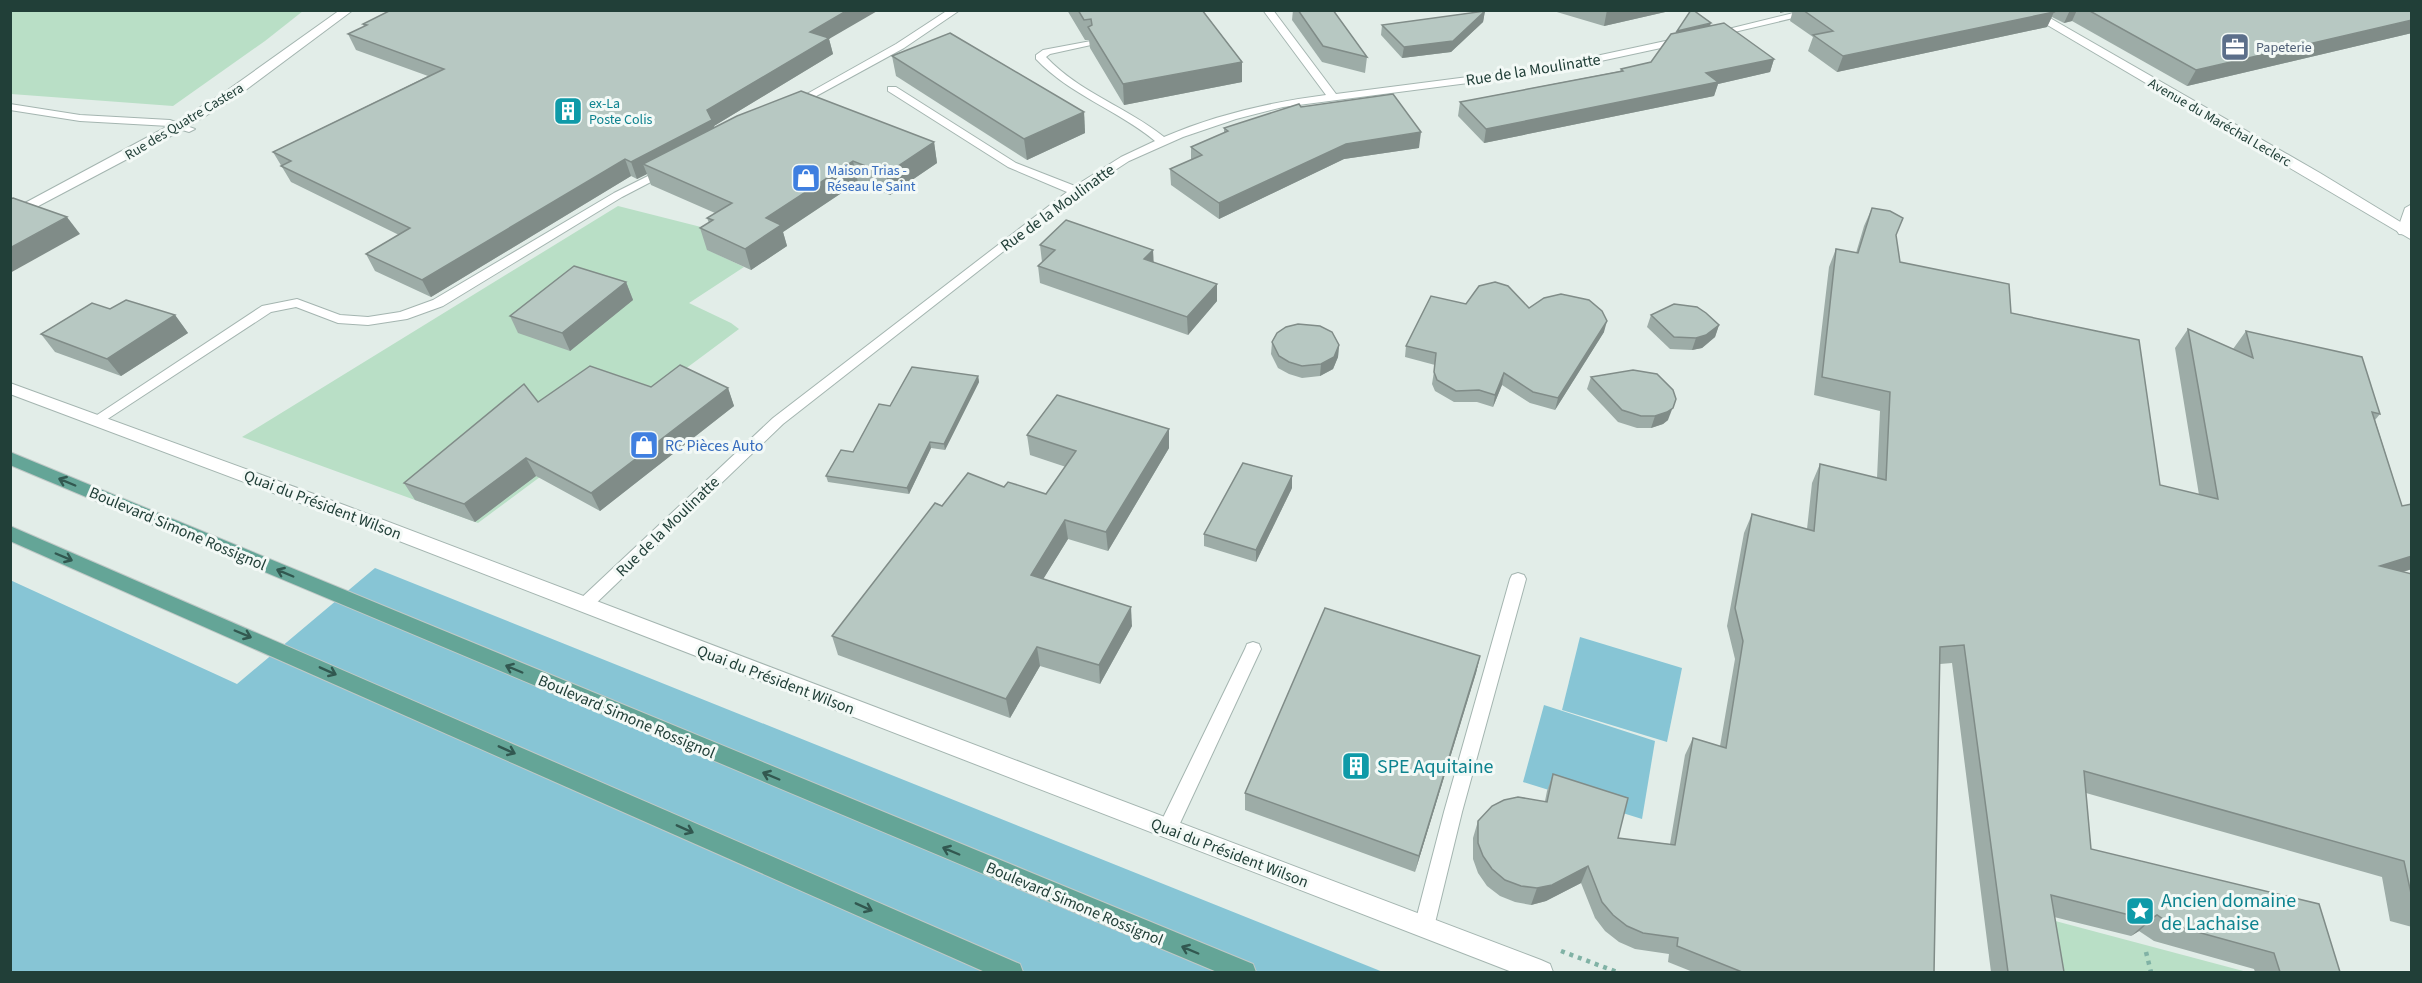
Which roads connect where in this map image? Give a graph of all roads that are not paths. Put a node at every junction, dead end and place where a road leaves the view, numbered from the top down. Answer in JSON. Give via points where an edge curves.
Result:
{"nodes":[{"id":1,"x":348,"y":10,"type":"edge"},
{"id":2,"x":955,"y":10,"type":"edge"},
{"id":3,"x":1268,"y":10,"type":"edge"},
{"id":4,"x":1822,"y":10,"type":"edge"},
{"id":5,"x":2027,"y":10,"type":"edge"},
{"id":6,"x":1087,"y":43,"type":"edge"},
{"id":7,"x":892,"y":89,"type":"dead end"},
{"id":8,"x":1333,"y":97,"type":"junction"},
{"id":9,"x":10,"y":107,"type":"edge"},
{"id":10,"x":785,"y":109,"type":"edge"},
{"id":11,"x":184,"y":128,"type":"junction"},
{"id":12,"x":1163,"y":142,"type":"junction"},
{"id":13,"x":681,"y":162,"type":"edge"},
{"id":14,"x":1076,"y":190,"type":"junction"},
{"id":15,"x":2412,"y":208,"type":"edge"},
{"id":16,"x":10,"y":217,"type":"edge"},
{"id":17,"x":2409,"y":233,"type":"edge"},
{"id":18,"x":10,"y":388,"type":"edge"},
{"id":19,"x":98,"y":419,"type":"junction"},
{"id":20,"x":10,"y":458,"type":"edge"},
{"id":21,"x":10,"y":533,"type":"edge"},
{"id":22,"x":1518,"y":579,"type":"dead end"},
{"id":23,"x":584,"y":605,"type":"junction"},
{"id":24,"x":1253,"y":650,"type":"dead end"},
{"id":25,"x":1168,"y":828,"type":"junction"},
{"id":26,"x":1424,"y":927,"type":"junction"},
{"id":27,"x":1011,"y":972,"type":"edge"},
{"id":28,"x":1244,"y":972,"type":"edge"},
{"id":29,"x":1541,"y":972,"type":"edge"}],
"edges":[{"from":1,"to":11,"type":"street","name":"Rue des Quatre Castera"},
{"from":2,"to":10,"type":"lane","via":[[882,56]]},
{"from":3,"to":8,"type":"lane"},
{"from":4,"to":8,"type":"lane","name":"Rue de la Moulinatte","via":[[1545,70]]},
{"from":5,"to":17,"type":"street","name":"Avenue du Maréchal Leclerc"},
{"from":6,"to":12,"type":"lane","via":[[1040,57],[1050,69],[1094,100],[1153,132]]},
{"from":7,"to":14,"type":"lane","via":[[1012,165]]},
{"from":8,"to":12,"type":"lane","name":"Rue de la Moulinatte","via":[[1232,117]]},
{"from":9,"to":11,"type":"lane","via":[[80,118],[170,123]]},
{"from":11,"to":16,"type":"street","name":"Rue des Quatre Castera"},
{"from":12,"to":14,"type":"lane","name":"Rue de la Moulinatte","via":[[1125,159]]},
{"from":13,"to":19,"type":"lane","via":[[420,310],[368,321],[338,319],[297,303],[267,309]]},
{"from":14,"to":23,"type":"lane","name":"Rue de la Moulinatte","via":[[778,421]]},
{"from":15,"to":17,"type":"street"},
{"from":18,"to":19,"type":"street","name":"Quai du Président Wilson"},
{"from":19,"to":23,"type":"street","name":"Quai du Président Wilson"},
{"from":28,"to":20,"type":"main road","name":"Boulevard Simone Rossignol","one_way":true},
{"from":21,"to":27,"type":"main road","one_way":true},
{"from":22,"to":26,"type":"lane"},
{"from":23,"to":25,"type":"street","name":"Quai du Président Wilson"},
{"from":24,"to":25,"type":"lane"},
{"from":25,"to":26,"type":"street","name":"Quai du Président Wilson"},
{"from":26,"to":29,"type":"street","name":"Quai du Président Wilson"}]}
